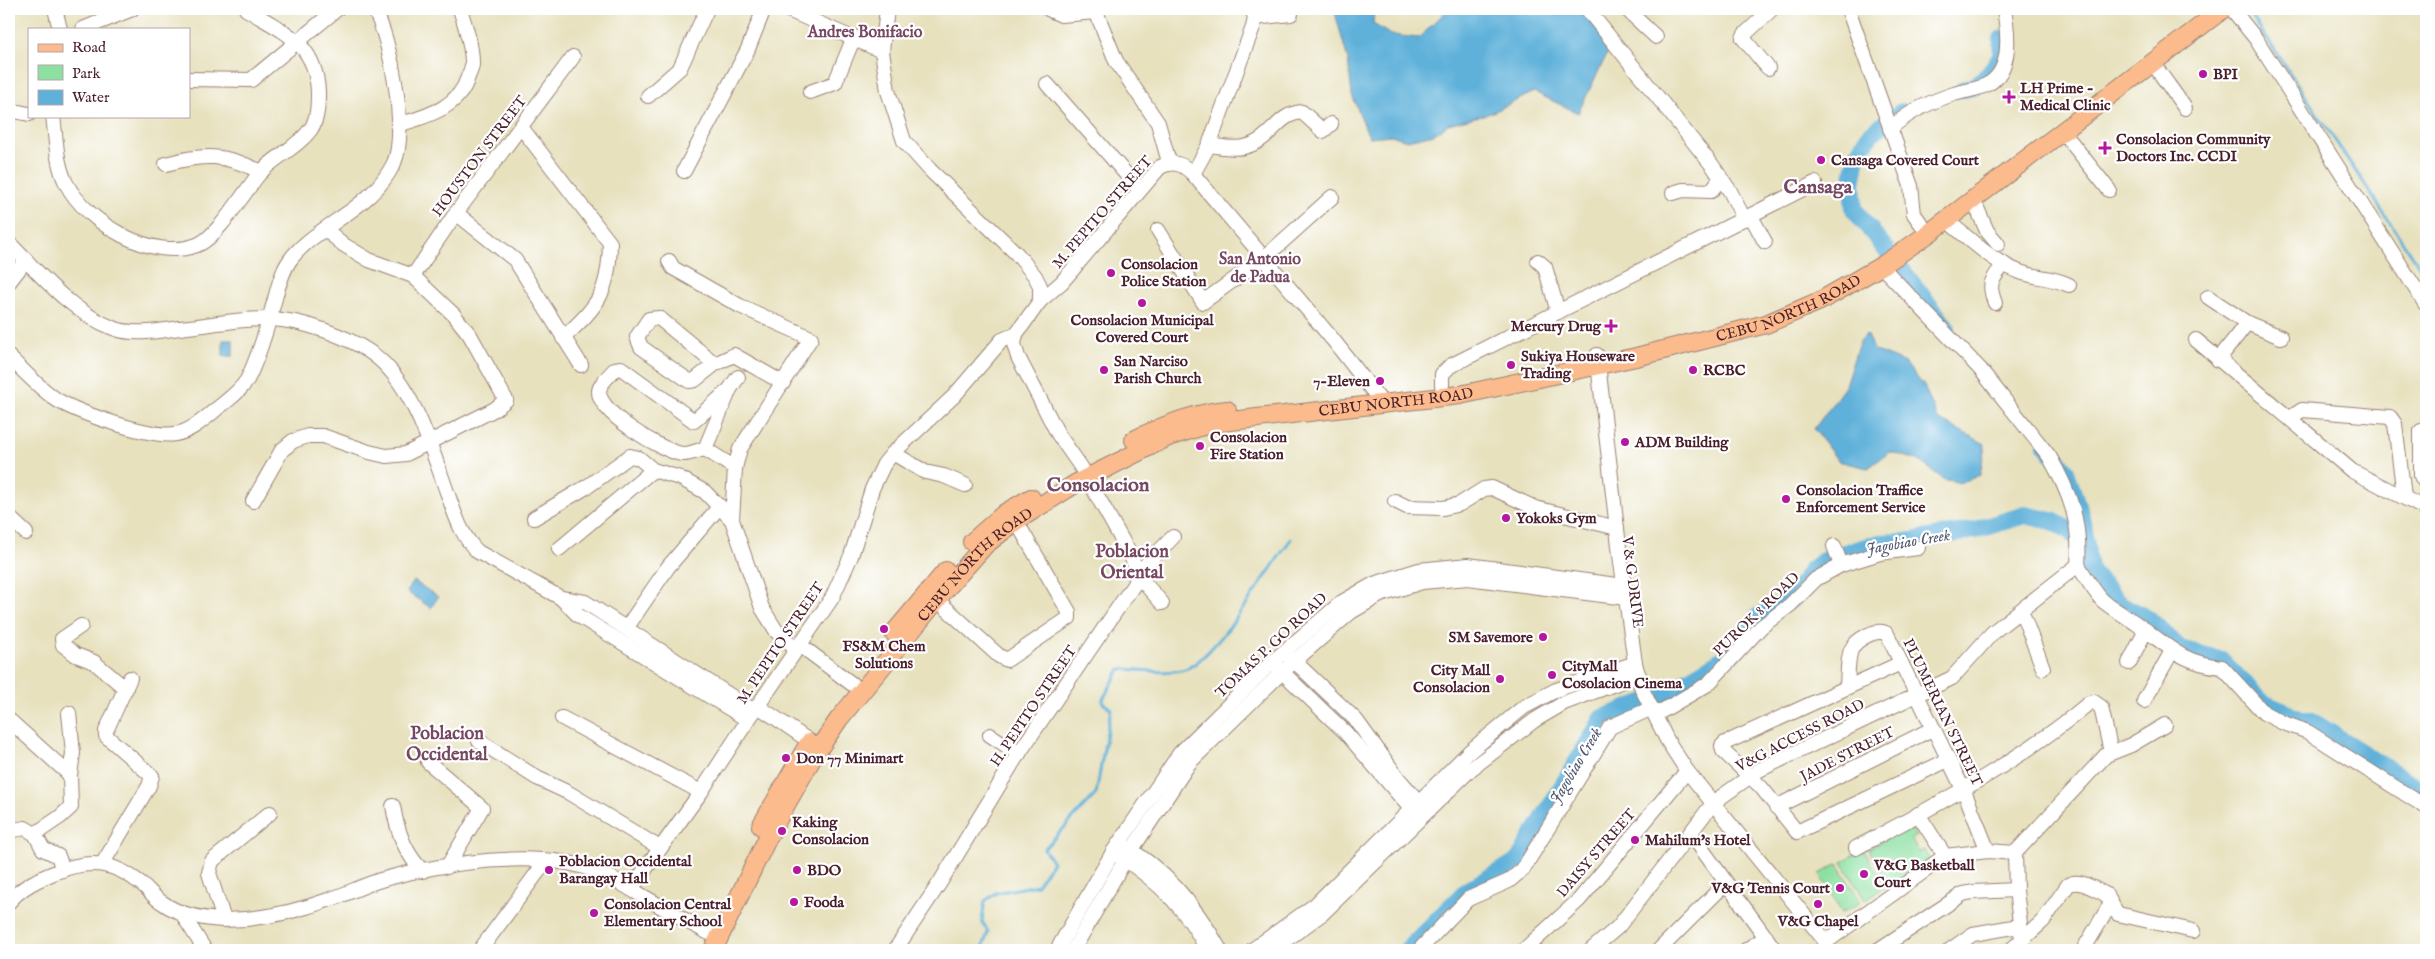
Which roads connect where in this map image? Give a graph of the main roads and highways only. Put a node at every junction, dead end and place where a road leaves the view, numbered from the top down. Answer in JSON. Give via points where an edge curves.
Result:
{"nodes":[{"id":1,"x":2207,"y":9,"type":"edge"},
{"id":2,"x":2223,"y":9,"type":"edge"},
{"id":3,"x":1897,"y":249,"type":"junction"},
{"id":4,"x":1595,"y":361,"type":"junction"},
{"id":5,"x":1379,"y":399,"type":"junction"},
{"id":6,"x":1084,"y":472,"type":"junction"},
{"id":7,"x":939,"y":591,"type":"junction"},
{"id":8,"x":814,"y":745,"type":"junction"},
{"id":9,"x":711,"y":942,"type":"edge"},
{"id":10,"x":700,"y":950,"type":"edge"}],
"edges":[{"from":1,"to":3,"type":"main road","name":"CEBU NORTH ROAD","via":[[1922,225]]},
{"from":2,"to":3,"type":"main road","name":"CEBU NORTH ROAD","via":[[1946,220]]},
{"from":3,"to":4,"type":"main road","name":"CEBU NORTH ROAD","via":[[1820,301],[1766,324]]},
{"from":4,"to":5,"type":"main road","name":"CEBU NORTH ROAD"},
{"from":4,"to":5,"type":"main road","name":"CEBU NORTH ROAD","via":[[1460,395]]},
{"from":5,"to":6,"type":"main road","name":"CEBU NORTH ROAD","via":[[1213,423],[1168,437]]},
{"from":6,"to":7,"type":"main road","name":"CEBU NORTH ROAD","via":[[985,545]]},
{"from":6,"to":7,"type":"main road","name":"CEBU NORTH ROAD","via":[[1005,513],[977,536]]},
{"from":7,"to":8,"type":"main road","name":"CEBU NORTH ROAD"},
{"from":7,"to":8,"type":"main road","name":"CEBU NORTH ROAD","via":[[852,684]]},
{"from":8,"to":9,"type":"main road","name":"CEBU NORTH ROAD"},
{"from":9,"to":10,"type":"main road","name":"CEBU NORTH ROAD"}]}
